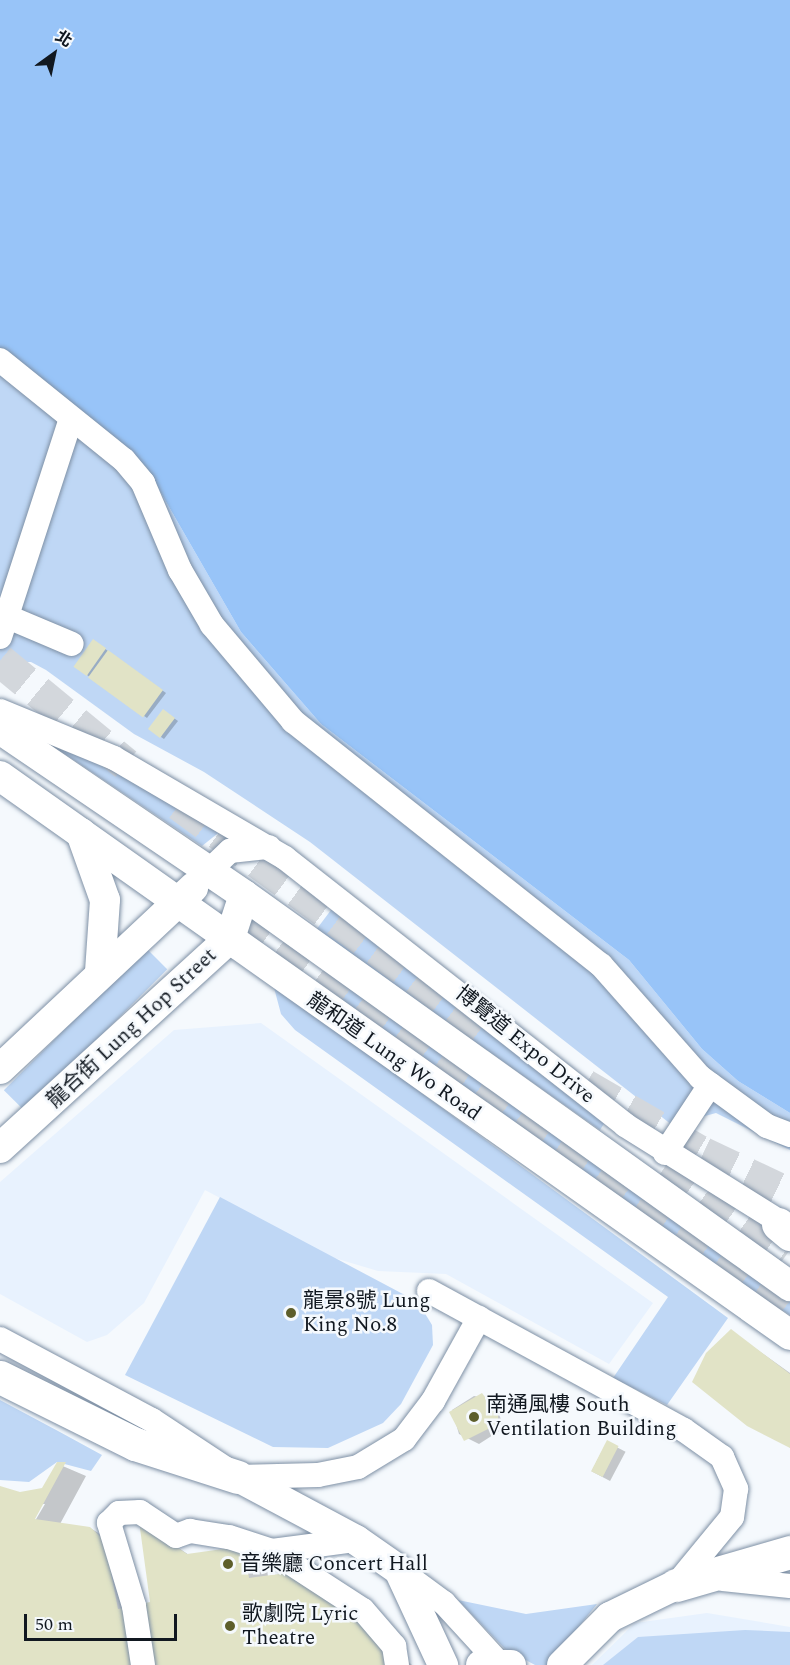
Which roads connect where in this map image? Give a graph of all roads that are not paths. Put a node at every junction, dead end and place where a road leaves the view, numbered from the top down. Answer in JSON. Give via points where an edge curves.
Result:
{"nodes":[{"id":1,"x":0,"y":360,"type":"edge"},
{"id":2,"x":71,"y":419,"type":"junction"},
{"id":3,"x":4,"y":627,"type":"edge"},
{"id":4,"x":72,"y":644,"type":"dead end"},
{"id":5,"x":0,"y":711,"type":"edge"},
{"id":6,"x":0,"y":729,"type":"edge"},
{"id":7,"x":0,"y":776,"type":"edge"},
{"id":8,"x":81,"y":833,"type":"junction"},
{"id":9,"x":269,"y":848,"type":"junction"},
{"id":10,"x":209,"y":871,"type":"junction"},
{"id":11,"x":244,"y":895,"type":"junction"},
{"id":12,"x":180,"y":902,"type":"junction"},
{"id":13,"x":230,"y":938,"type":"junction"},
{"id":14,"x":100,"y":971,"type":"junction"},
{"id":15,"x":0,"y":1069,"type":"edge"},
{"id":16,"x":710,"y":1085,"type":"junction"},
{"id":17,"x":790,"y":1135,"type":"edge"},
{"id":18,"x":0,"y":1148,"type":"edge"},
{"id":19,"x":665,"y":1153,"type":"junction"},
{"id":20,"x":786,"y":1229,"type":"edge"},
{"id":21,"x":790,"y":1286,"type":"edge"},
{"id":22,"x":429,"y":1291,"type":"dead end"},
{"id":23,"x":479,"y":1318,"type":"junction"},
{"id":24,"x":790,"y":1335,"type":"edge"},
{"id":25,"x":0,"y":1339,"type":"edge"},
{"id":26,"x":0,"y":1377,"type":"edge"},
{"id":27,"x":238,"y":1477,"type":"junction"},
{"id":28,"x":356,"y":1540,"type":"junction"},
{"id":29,"x":272,"y":1551,"type":"junction"},
{"id":30,"x":790,"y":1552,"type":"edge"},
{"id":31,"x":399,"y":1570,"type":"junction"},
{"id":32,"x":676,"y":1585,"type":"junction"},
{"id":33,"x":790,"y":1586,"type":"edge"},
{"id":34,"x":496,"y":1664,"type":"edge"},
{"id":35,"x":143,"y":1665,"type":"edge"},
{"id":36,"x":397,"y":1665,"type":"edge"},
{"id":37,"x":443,"y":1665,"type":"edge"},
{"id":38,"x":562,"y":1665,"type":"edge"}],
"edges":[{"from":1,"to":2,"type":"street"},
{"from":2,"to":3,"type":"street"},
{"from":2,"to":16,"type":"street","via":[[124,460],[143,483],[180,570],[212,625],[293,721],[601,965]]},
{"from":3,"to":4,"type":"street"},
{"from":5,"to":9,"type":"street","name":"博覽道 Expo Drive","via":[[114,758]]},
{"from":6,"to":10,"type":"main road","name":"龍和道 Lung Wo Road"},
{"from":7,"to":8,"type":"main road","name":"龍和道 Lung Wo Road"},
{"from":8,"to":12,"type":"main road","name":"龍和道 Lung Wo Road"},
{"from":8,"to":14,"type":"main road","via":[[105,900]]},
{"from":9,"to":10,"type":"street","via":[[230,851]]},
{"from":9,"to":19,"type":"street","name":"博覽道 Expo Drive","via":[[345,900]]},
{"from":10,"to":11,"type":"main road","name":"龍和道 Lung Wo Road"},
{"from":10,"to":12,"type":"main road"},
{"from":11,"to":13,"type":"main road","name":"龍合街 Lung Hop Street"},
{"from":11,"to":21,"type":"main road","name":"龍和道 Lung Wo Road"},
{"from":12,"to":13,"type":"main road","name":"龍和道 Lung Wo Road"},
{"from":12,"to":14,"type":"main road"},
{"from":13,"to":18,"type":"main road","name":"龍合街 Lung Hop Street"},
{"from":13,"to":24,"type":"main road","name":"龍和道 Lung Wo Road"},
{"from":14,"to":15,"type":"main road"},
{"from":16,"to":17,"type":"street","via":[[767,1126]]},
{"from":16,"to":19,"type":"street"},
{"from":19,"to":20,"type":"street","name":"博覽道 Expo Drive"},
{"from":22,"to":23,"type":"street"},
{"from":23,"to":27,"type":"street","via":[[423,1417],[381,1456],[335,1474]]},
{"from":23,"to":32,"type":"street","via":[[684,1430],[722,1456],[736,1489],[732,1517]]},
{"from":25,"to":27,"type":"street","via":[[152,1420]]},
{"from":26,"to":27,"type":"highway","via":[[135,1444]]},
{"from":27,"to":28,"type":"main road"},
{"from":28,"to":29,"type":"street"},
{"from":28,"to":31,"type":"main road"},
{"from":29,"to":35,"type":"street","via":[[229,1537],[190,1531],[176,1536],[140,1512],[119,1513],[109,1523],[134,1606]]},
{"from":29,"to":36,"type":"street","via":[[363,1610],[394,1646]]},
{"from":30,"to":32,"type":"highway"},
{"from":31,"to":34,"type":"street","via":[[444,1603]]},
{"from":31,"to":37,"type":"main road"},
{"from":32,"to":33,"type":"street","via":[[746,1579]]},
{"from":32,"to":38,"type":"main road","via":[[610,1617]]}]}
